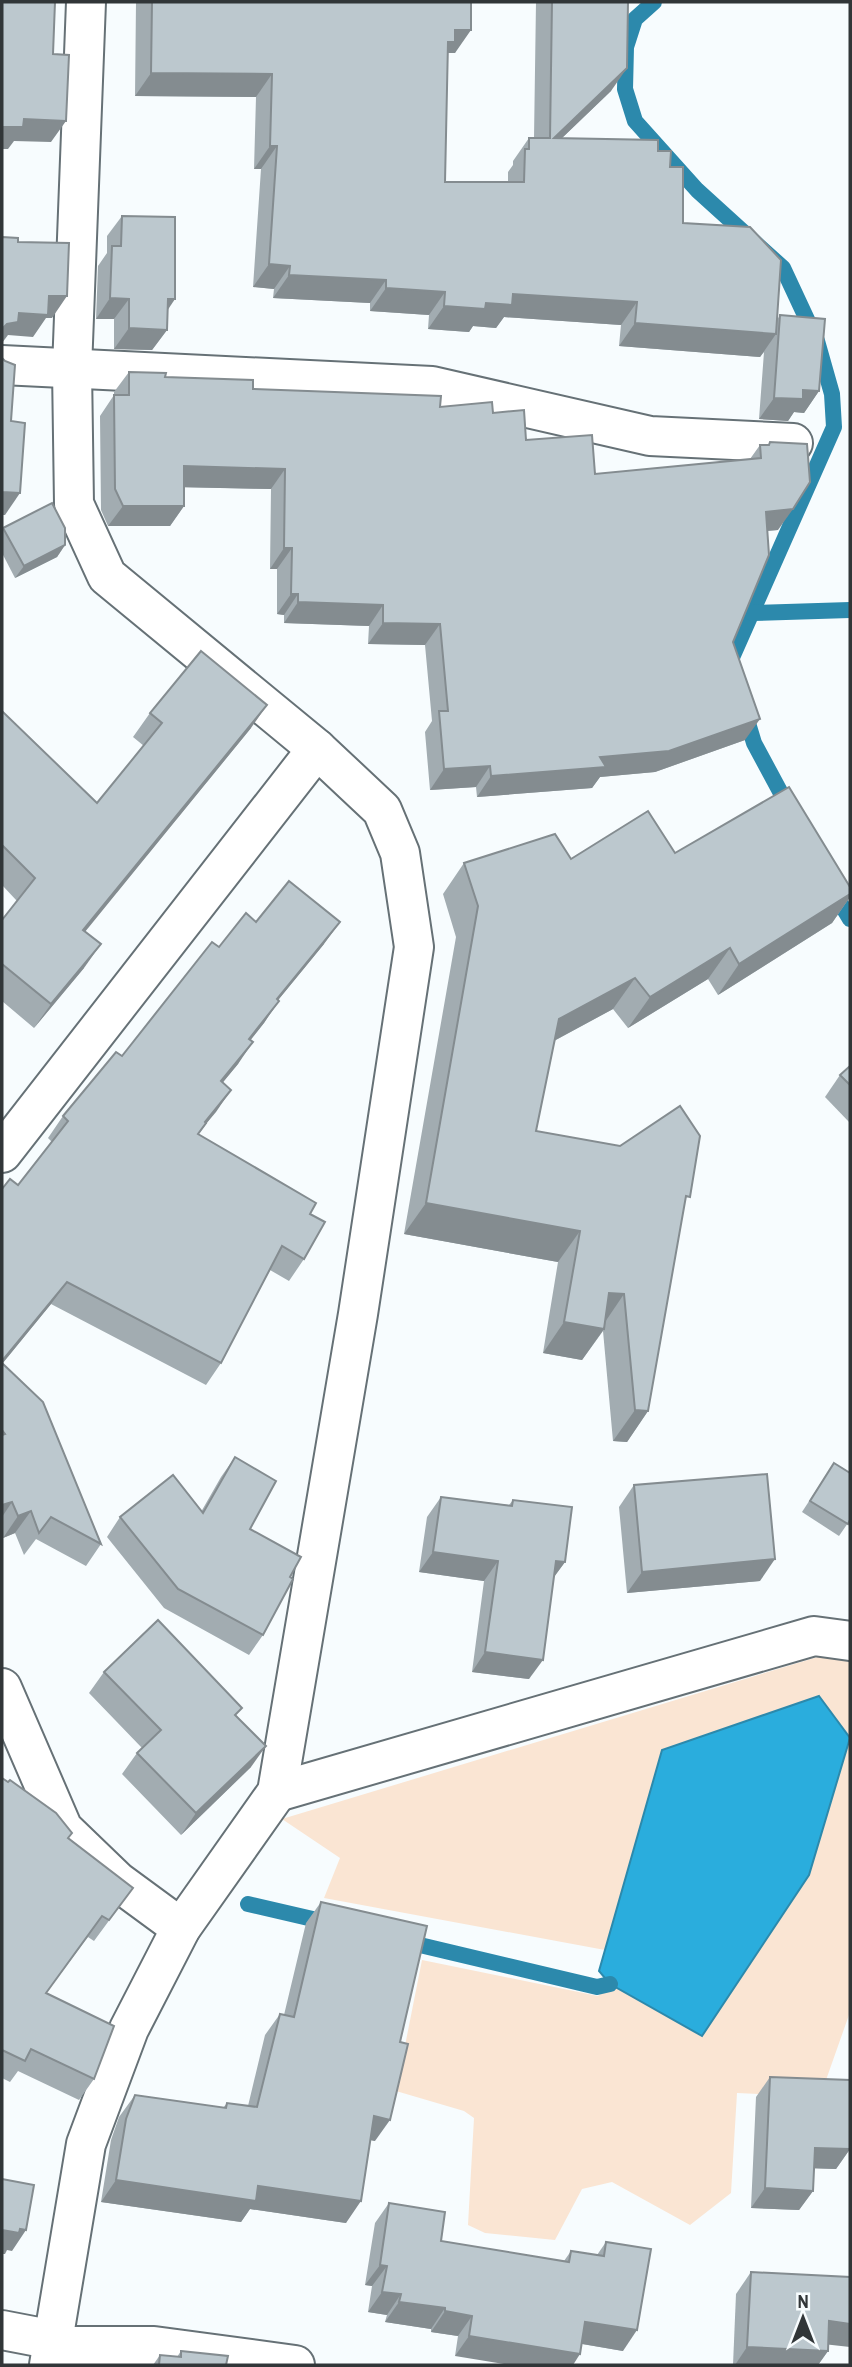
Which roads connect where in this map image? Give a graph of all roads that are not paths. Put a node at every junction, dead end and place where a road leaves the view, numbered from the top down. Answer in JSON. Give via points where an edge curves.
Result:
{"nodes":[{"id":1,"x":86,"y":2,"type":"edge"},
{"id":2,"x":2,"y":365,"type":"edge"},
{"id":3,"x":72,"y":369,"type":"junction"},
{"id":4,"x":793,"y":443,"type":"edge"},
{"id":5,"x":317,"y":749,"type":"junction"},
{"id":6,"x":2,"y":1153,"type":"edge"},
{"id":7,"x":850,"y":1641,"type":"edge"},
{"id":8,"x":2,"y":1688,"type":"edge"},
{"id":9,"x":277,"y":1791,"type":"junction"},
{"id":10,"x":181,"y":1928,"type":"junction"},
{"id":11,"x":2,"y":2330,"type":"edge"},
{"id":12,"x":52,"y":2350,"type":"edge"},
{"id":13,"x":295,"y":2365,"type":"edge"}],
"edges":[{"from":1,"to":3,"type":"street"},
{"from":2,"to":3,"type":"street"},
{"from":3,"to":4,"type":"street","via":[[432,386],[650,436]]},
{"from":3,"to":5,"type":"street","via":[[74,504],[107,576]]},
{"from":5,"to":6,"type":"street"},
{"from":5,"to":9,"type":"street","via":[[382,810],[400,853],[414,947]]},
{"from":7,"to":9,"type":"street","via":[[814,1636]]},
{"from":8,"to":10,"type":"street","via":[[64,1829],[117,1881]]},
{"from":9,"to":10,"type":"street"},
{"from":10,"to":12,"type":"street","via":[[129,2029],[86,2144]]},
{"from":11,"to":12,"type":"street"},
{"from":12,"to":13,"type":"street","via":[[154,2346]]}]}
